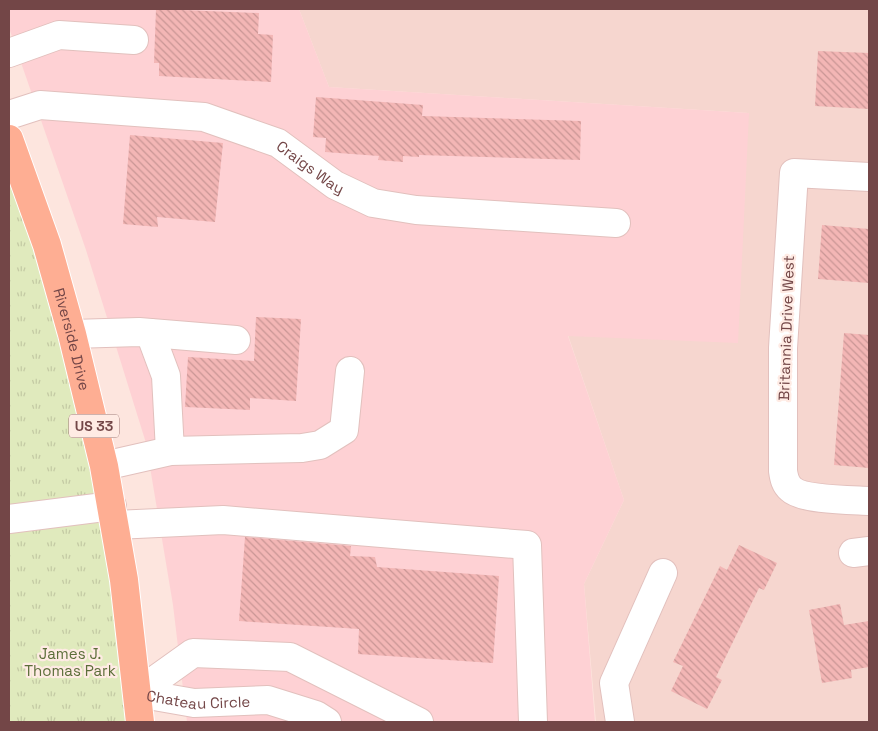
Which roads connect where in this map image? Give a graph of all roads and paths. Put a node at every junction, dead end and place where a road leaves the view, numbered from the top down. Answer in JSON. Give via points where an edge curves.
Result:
{"nodes":[{"id":1,"x":134,"y":40,"type":"dead end"},
{"id":2,"x":9,"y":53,"type":"edge"},
{"id":3,"x":9,"y":115,"type":"edge"},
{"id":4,"x":9,"y":139,"type":"edge"},
{"id":5,"x":869,"y":177,"type":"edge"},
{"id":6,"x":616,"y":223,"type":"dead end"},
{"id":7,"x":150,"y":333,"type":"junction"},
{"id":8,"x":72,"y":334,"type":"junction"},
{"id":9,"x":236,"y":340,"type":"dead end"},
{"id":10,"x":350,"y":371,"type":"dead end"},
{"id":11,"x":170,"y":451,"type":"junction"},
{"id":12,"x":104,"y":466,"type":"junction"},
{"id":13,"x":869,"y":501,"type":"edge"},
{"id":14,"x":113,"y":516,"type":"junction"},
{"id":15,"x":9,"y":519,"type":"edge"},
{"id":16,"x":663,"y":573,"type":"dead end"},
{"id":17,"x":138,"y":693,"type":"junction"},
{"id":18,"x":140,"y":722,"type":"edge"},
{"id":19,"x":327,"y":722,"type":"edge"},
{"id":20,"x":419,"y":722,"type":"edge"},
{"id":21,"x":534,"y":722,"type":"edge"},
{"id":22,"x":620,"y":722,"type":"edge"}],
"edges":[{"from":1,"to":2,"type":"street","via":[[60,35]]},
{"from":3,"to":6,"type":"street","name":"Craigs Way","via":[[40,105],[204,117],[278,143],[335,185],[373,203],[416,210]]},
{"from":4,"to":8,"type":"main road","name":"Riverside Drive","number":"US 33","via":[[47,245]]},
{"from":5,"to":13,"type":"street","name":"Britannia Drive West","via":[[794,173],[783,348],[785,482],[792,491],[818,498]]},
{"from":7,"to":8,"type":"street"},
{"from":7,"to":9,"type":"street"},
{"from":7,"to":11,"type":"street","via":[[166,376]]},
{"from":8,"to":12,"type":"main road","name":"Riverside Drive","number":"US 33"},
{"from":10,"to":11,"type":"street","via":[[344,430],[320,445]]},
{"from":11,"to":12,"type":"street"},
{"from":12,"to":14,"type":"main road","name":"Riverside Drive","number":"US 33"},
{"from":14,"to":15,"type":"street"},
{"from":14,"to":17,"type":"main road","name":"Riverside Drive","number":"US 33"},
{"from":14,"to":21,"type":"street","via":[[223,520],[527,544]]},
{"from":16,"to":22,"type":"street","via":[[614,684]]},
{"from":17,"to":18,"type":"main road","name":"Riverside Drive","number":"US 33"},
{"from":17,"to":19,"type":"street","name":"Chateau Circle","via":[[194,703],[268,700],[316,715]]},
{"from":17,"to":20,"type":"street","name":"Chateau Circle","via":[[193,653],[290,657]]}]}
